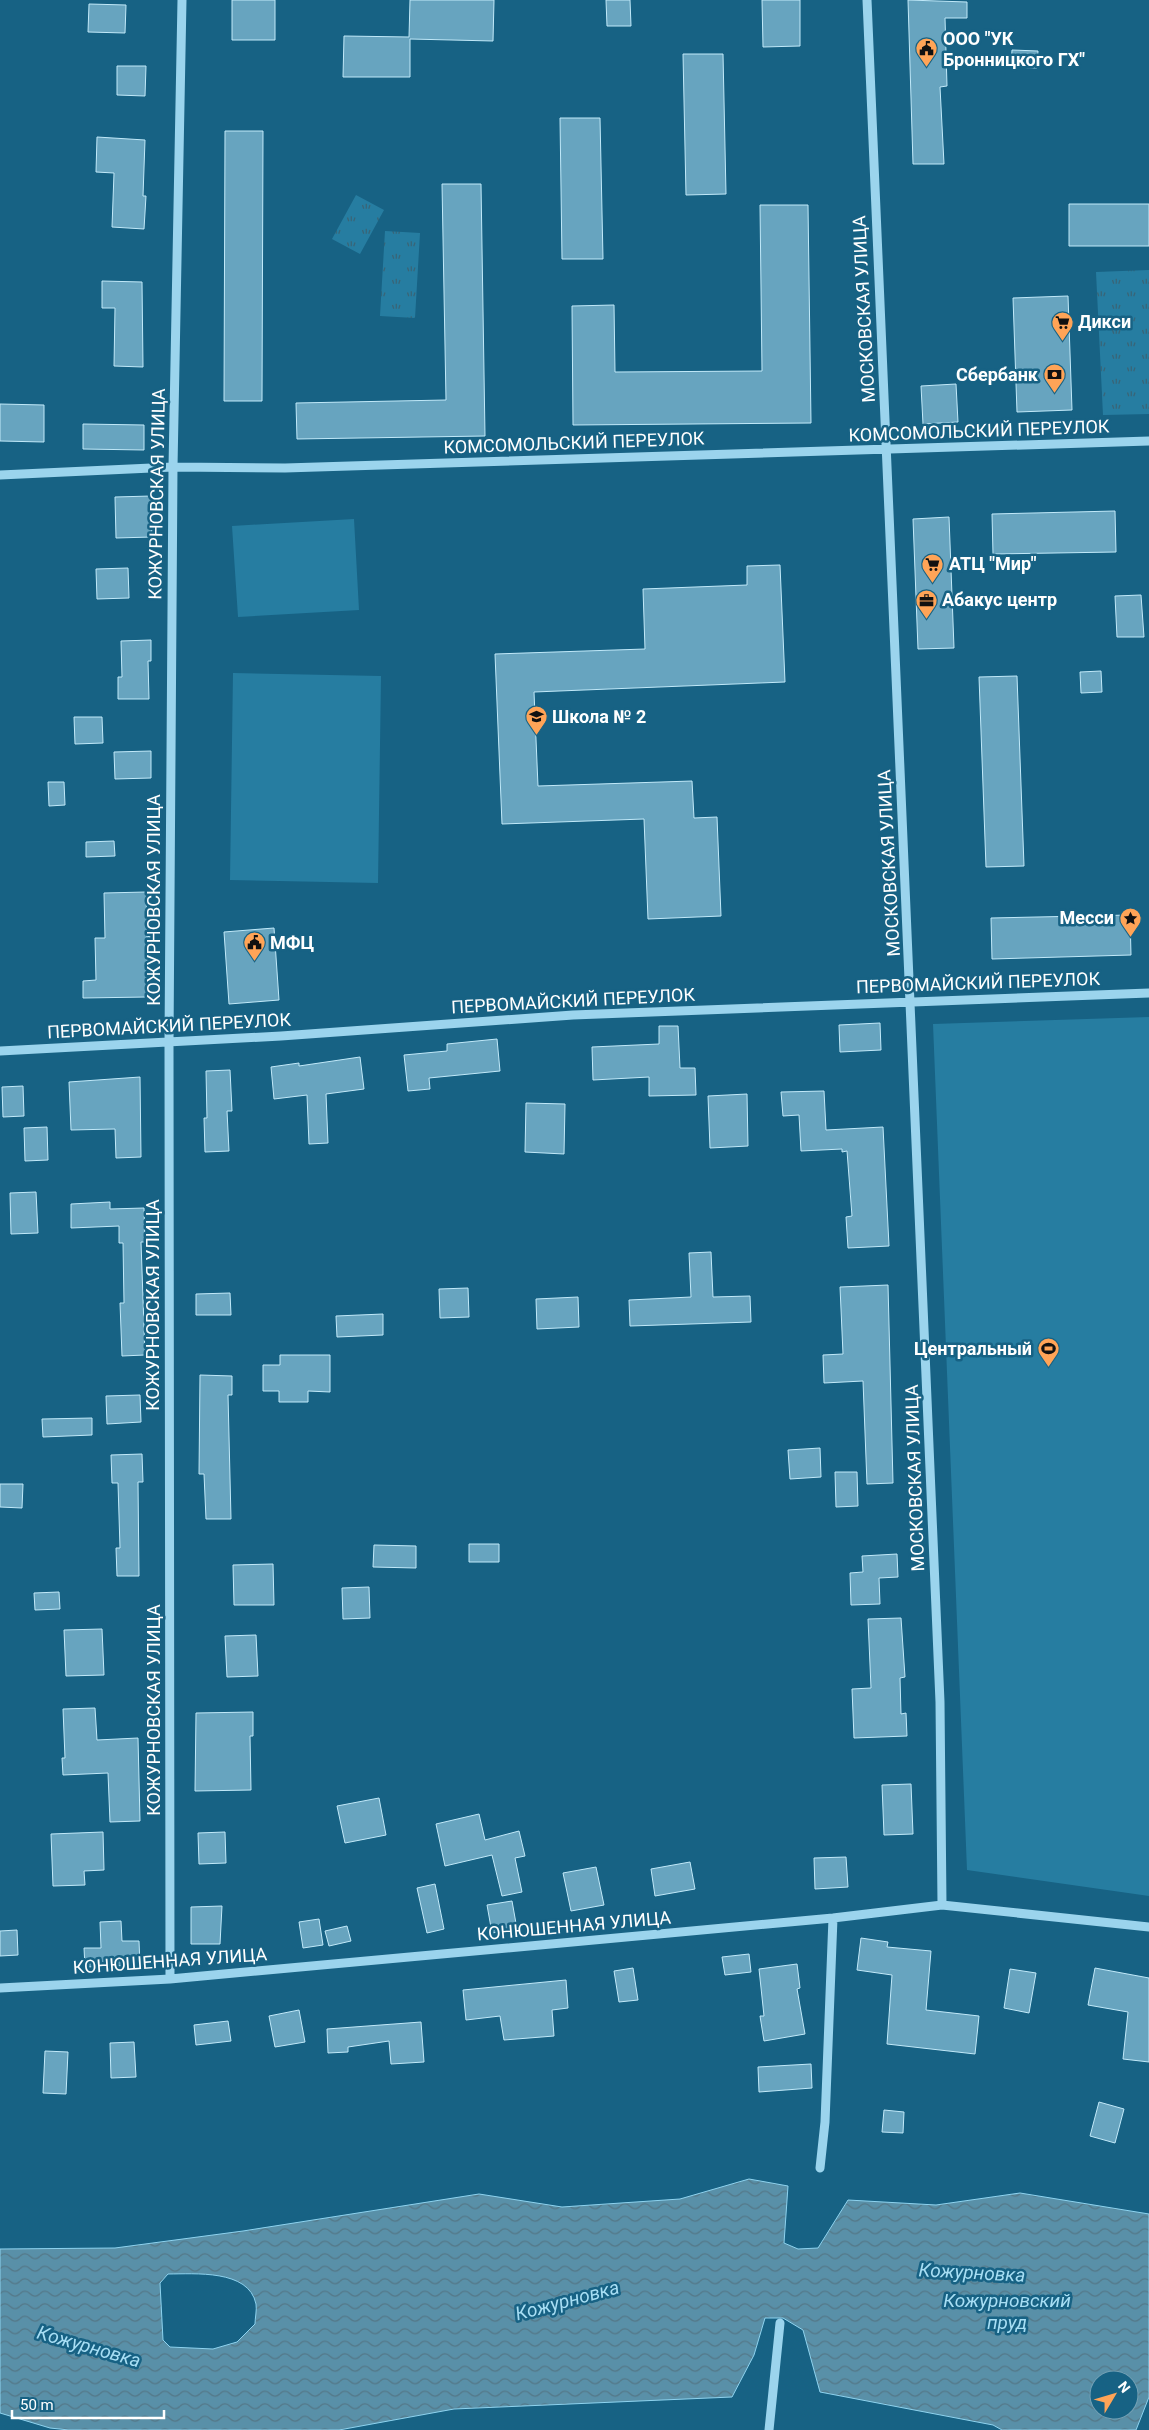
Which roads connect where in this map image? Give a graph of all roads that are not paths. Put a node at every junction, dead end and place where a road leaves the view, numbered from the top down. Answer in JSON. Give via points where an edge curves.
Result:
{"nodes":[{"id":1,"x":182,"y":0,"type":"edge"},
{"id":2,"x":867,"y":0,"type":"edge"},
{"id":3,"x":1149,"y":441,"type":"edge"},
{"id":4,"x":887,"y":451,"type":"junction"},
{"id":5,"x":173,"y":466,"type":"junction"},
{"id":6,"x":0,"y":475,"type":"edge"},
{"id":7,"x":1149,"y":993,"type":"edge"},
{"id":8,"x":911,"y":1003,"type":"junction"},
{"id":9,"x":169,"y":1042,"type":"junction"},
{"id":10,"x":0,"y":1051,"type":"edge"},
{"id":11,"x":942,"y":1905,"type":"junction"},
{"id":12,"x":833,"y":1918,"type":"junction"},
{"id":13,"x":1149,"y":1927,"type":"edge"},
{"id":14,"x":170,"y":1979,"type":"junction"},
{"id":15,"x":0,"y":1988,"type":"edge"},
{"id":16,"x":820,"y":2168,"type":"dead end"},
{"id":17,"x":780,"y":2324,"type":"dead end"},
{"id":18,"x":768,"y":2430,"type":"edge"}],
"edges":[{"from":1,"to":5,"type":"street","name":"КОЖУРНОВСКАЯ УЛИЦА"},
{"from":2,"to":4,"type":"street","name":"МОСКОВСКАЯ УЛИЦА"},
{"from":3,"to":4,"type":"street","name":"КОМСОМОЛЬСКИЙ ПЕРЕУЛОК"},
{"from":4,"to":5,"type":"street","name":"КОМСОМОЛЬСКИЙ ПЕРЕУЛОК","via":[[285,468]]},
{"from":4,"to":8,"type":"street","name":"МОСКОВСКАЯ УЛИЦА"},
{"from":5,"to":6,"type":"street","name":"КОМСОМОЛЬСКИЙ ПЕРЕУЛОК"},
{"from":5,"to":9,"type":"street","name":"КОЖУРНОВСКАЯ УЛИЦА"},
{"from":7,"to":8,"type":"street","name":"ПЕРВОМАЙСКИЙ ПЕРЕУЛОК"},
{"from":8,"to":9,"type":"street","name":"ПЕРВОМАЙСКИЙ ПЕРЕУЛОК","via":[[573,1016]]},
{"from":8,"to":11,"type":"street","name":"МОСКОВСКАЯ УЛИЦА","via":[[940,1702]]},
{"from":9,"to":10,"type":"street","name":"ПЕРВОМАЙСКИЙ ПЕРЕУЛОК"},
{"from":9,"to":14,"type":"street","name":"КОЖУРНОВСКАЯ УЛИЦА"},
{"from":11,"to":12,"type":"street","name":"КОНЮШЕННАЯ УЛИЦА"},
{"from":11,"to":13,"type":"street","name":"КОНЮШЕННАЯ УЛИЦА"},
{"from":12,"to":14,"type":"street","name":"КОНЮШЕННАЯ УЛИЦА"},
{"from":12,"to":16,"type":"street","via":[[825,2122]]},
{"from":14,"to":15,"type":"street","name":"КОНЮШЕННАЯ УЛИЦА"},
{"from":17,"to":18,"type":"street"}]}
